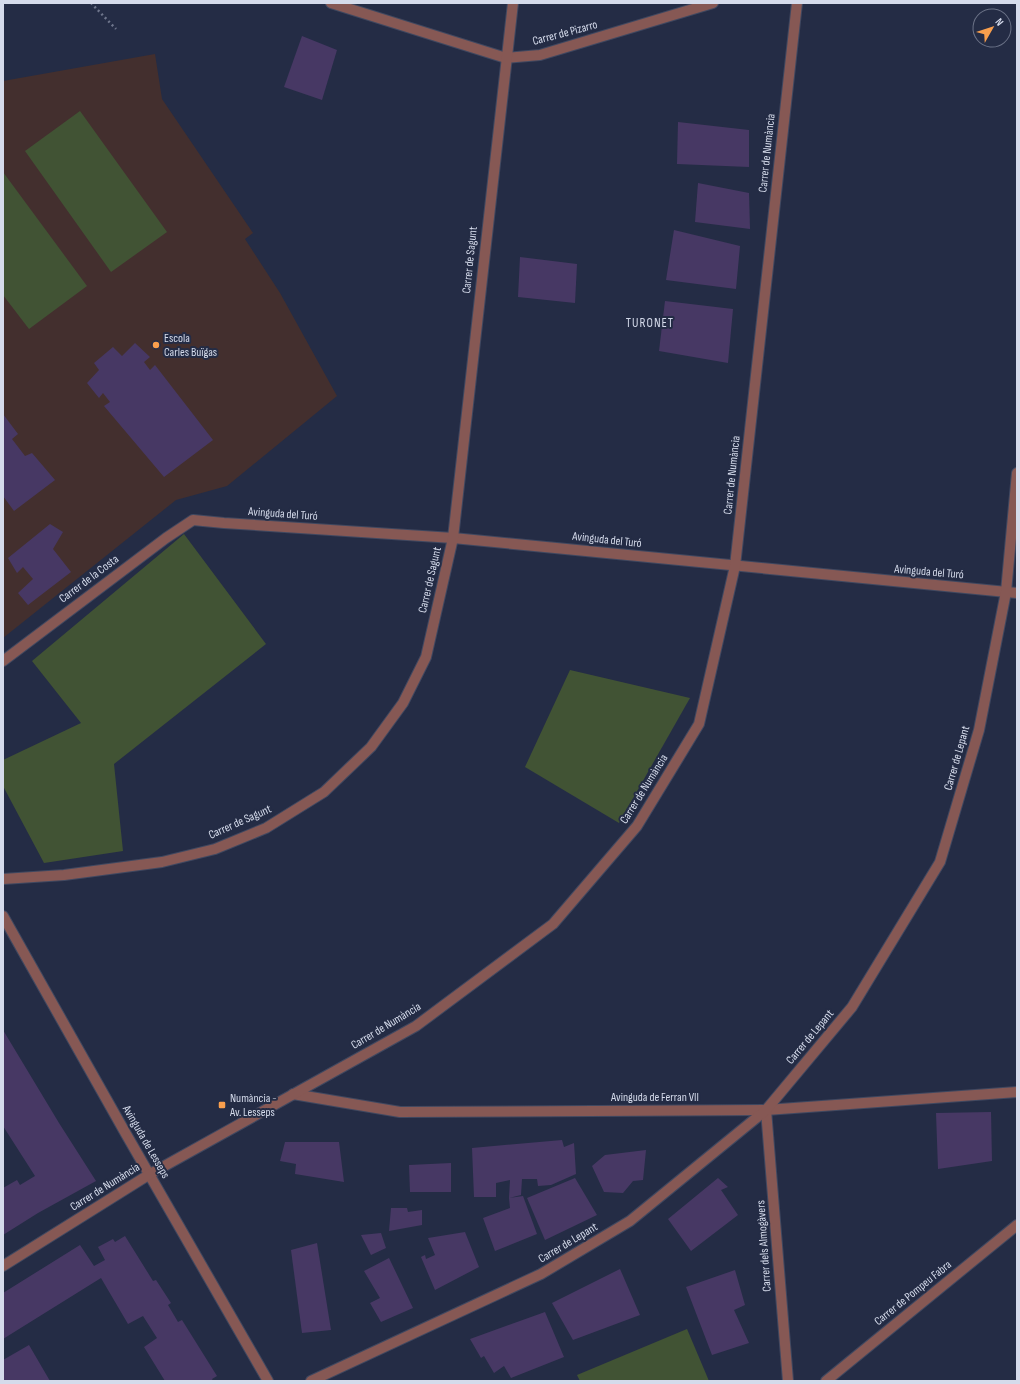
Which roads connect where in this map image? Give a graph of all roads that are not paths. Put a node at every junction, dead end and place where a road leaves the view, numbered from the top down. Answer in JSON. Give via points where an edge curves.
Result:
{"nodes":[{"id":1,"x":331,"y":3,"type":"edge"},
{"id":2,"x":513,"y":3,"type":"edge"},
{"id":3,"x":713,"y":3,"type":"edge"},
{"id":4,"x":797,"y":3,"type":"edge"},
{"id":5,"x":506,"y":58,"type":"junction"},
{"id":6,"x":1017,"y":473,"type":"edge"},
{"id":7,"x":193,"y":520,"type":"joint"},
{"id":8,"x":453,"y":538,"type":"junction"},
{"id":9,"x":735,"y":566,"type":"junction"},
{"id":10,"x":1006,"y":592,"type":"junction"},
{"id":11,"x":1017,"y":593,"type":"edge"},
{"id":12,"x":3,"y":662,"type":"edge"},
{"id":13,"x":3,"y":878,"type":"edge"},
{"id":14,"x":3,"y":916,"type":"edge"},
{"id":15,"x":1017,"y":1092,"type":"edge"},
{"id":16,"x":293,"y":1094,"type":"junction"},
{"id":17,"x":766,"y":1110,"type":"junction"},
{"id":18,"x":150,"y":1174,"type":"junction"},
{"id":19,"x":1017,"y":1225,"type":"edge"},
{"id":20,"x":3,"y":1266,"type":"edge"},
{"id":21,"x":268,"y":1381,"type":"edge"},
{"id":22,"x":311,"y":1381,"type":"edge"},
{"id":23,"x":788,"y":1381,"type":"edge"},
{"id":24,"x":826,"y":1381,"type":"edge"}],
"edges":[{"from":1,"to":5,"type":"street","name":"Carrer de Pizarro"},
{"from":2,"to":5,"type":"street","name":"Carrer de Sagunt"},
{"from":3,"to":5,"type":"street","name":"Carrer de Pizarro","via":[[540,55]]},
{"from":4,"to":9,"type":"street","name":"Carrer de Numància"},
{"from":5,"to":8,"type":"street","name":"Carrer de Sagunt"},
{"from":6,"to":10,"type":"street","name":"Carrer de Lepant"},
{"from":7,"to":8,"type":"street","name":"Avinguda del Turó"},
{"from":7,"to":12,"type":"street","name":"Carrer de la Costa"},
{"from":8,"to":9,"type":"street","name":"Avinguda del Turó"},
{"from":8,"to":13,"type":"street","name":"Carrer de Sagunt","via":[[426,657],[403,703],[371,747],[324,792],[266,828],[216,849],[162,862],[64,875]]},
{"from":9,"to":10,"type":"street","name":"Avinguda del Turó"},
{"from":9,"to":16,"type":"street","name":"Carrer de Numància","via":[[699,724],[637,826],[553,924],[416,1026]]},
{"from":10,"to":11,"type":"street","name":"Avinguda del Turó"},
{"from":10,"to":17,"type":"street","name":"Carrer de Lepant","via":[[979,730],[940,862],[852,1007]]},
{"from":14,"to":18,"type":"street","name":"Avinguda de Lesseps"},
{"from":15,"to":17,"type":"street","name":"Avinguda de Ferran VII"},
{"from":16,"to":17,"type":"street","name":"Avinguda de Ferran VII","via":[[400,1112]]},
{"from":16,"to":18,"type":"street","name":"Carrer de Numància"},
{"from":17,"to":22,"type":"street","name":"Carrer de Lepant","via":[[630,1221],[541,1274]]},
{"from":17,"to":23,"type":"street","name":"Carrer dels Almogàvers"},
{"from":18,"to":20,"type":"street","name":"Carrer de Numància"},
{"from":18,"to":21,"type":"street","name":"Avinguda de Lesseps"},
{"from":19,"to":24,"type":"street","name":"Carrer de Pompeu Fabra"}]}
